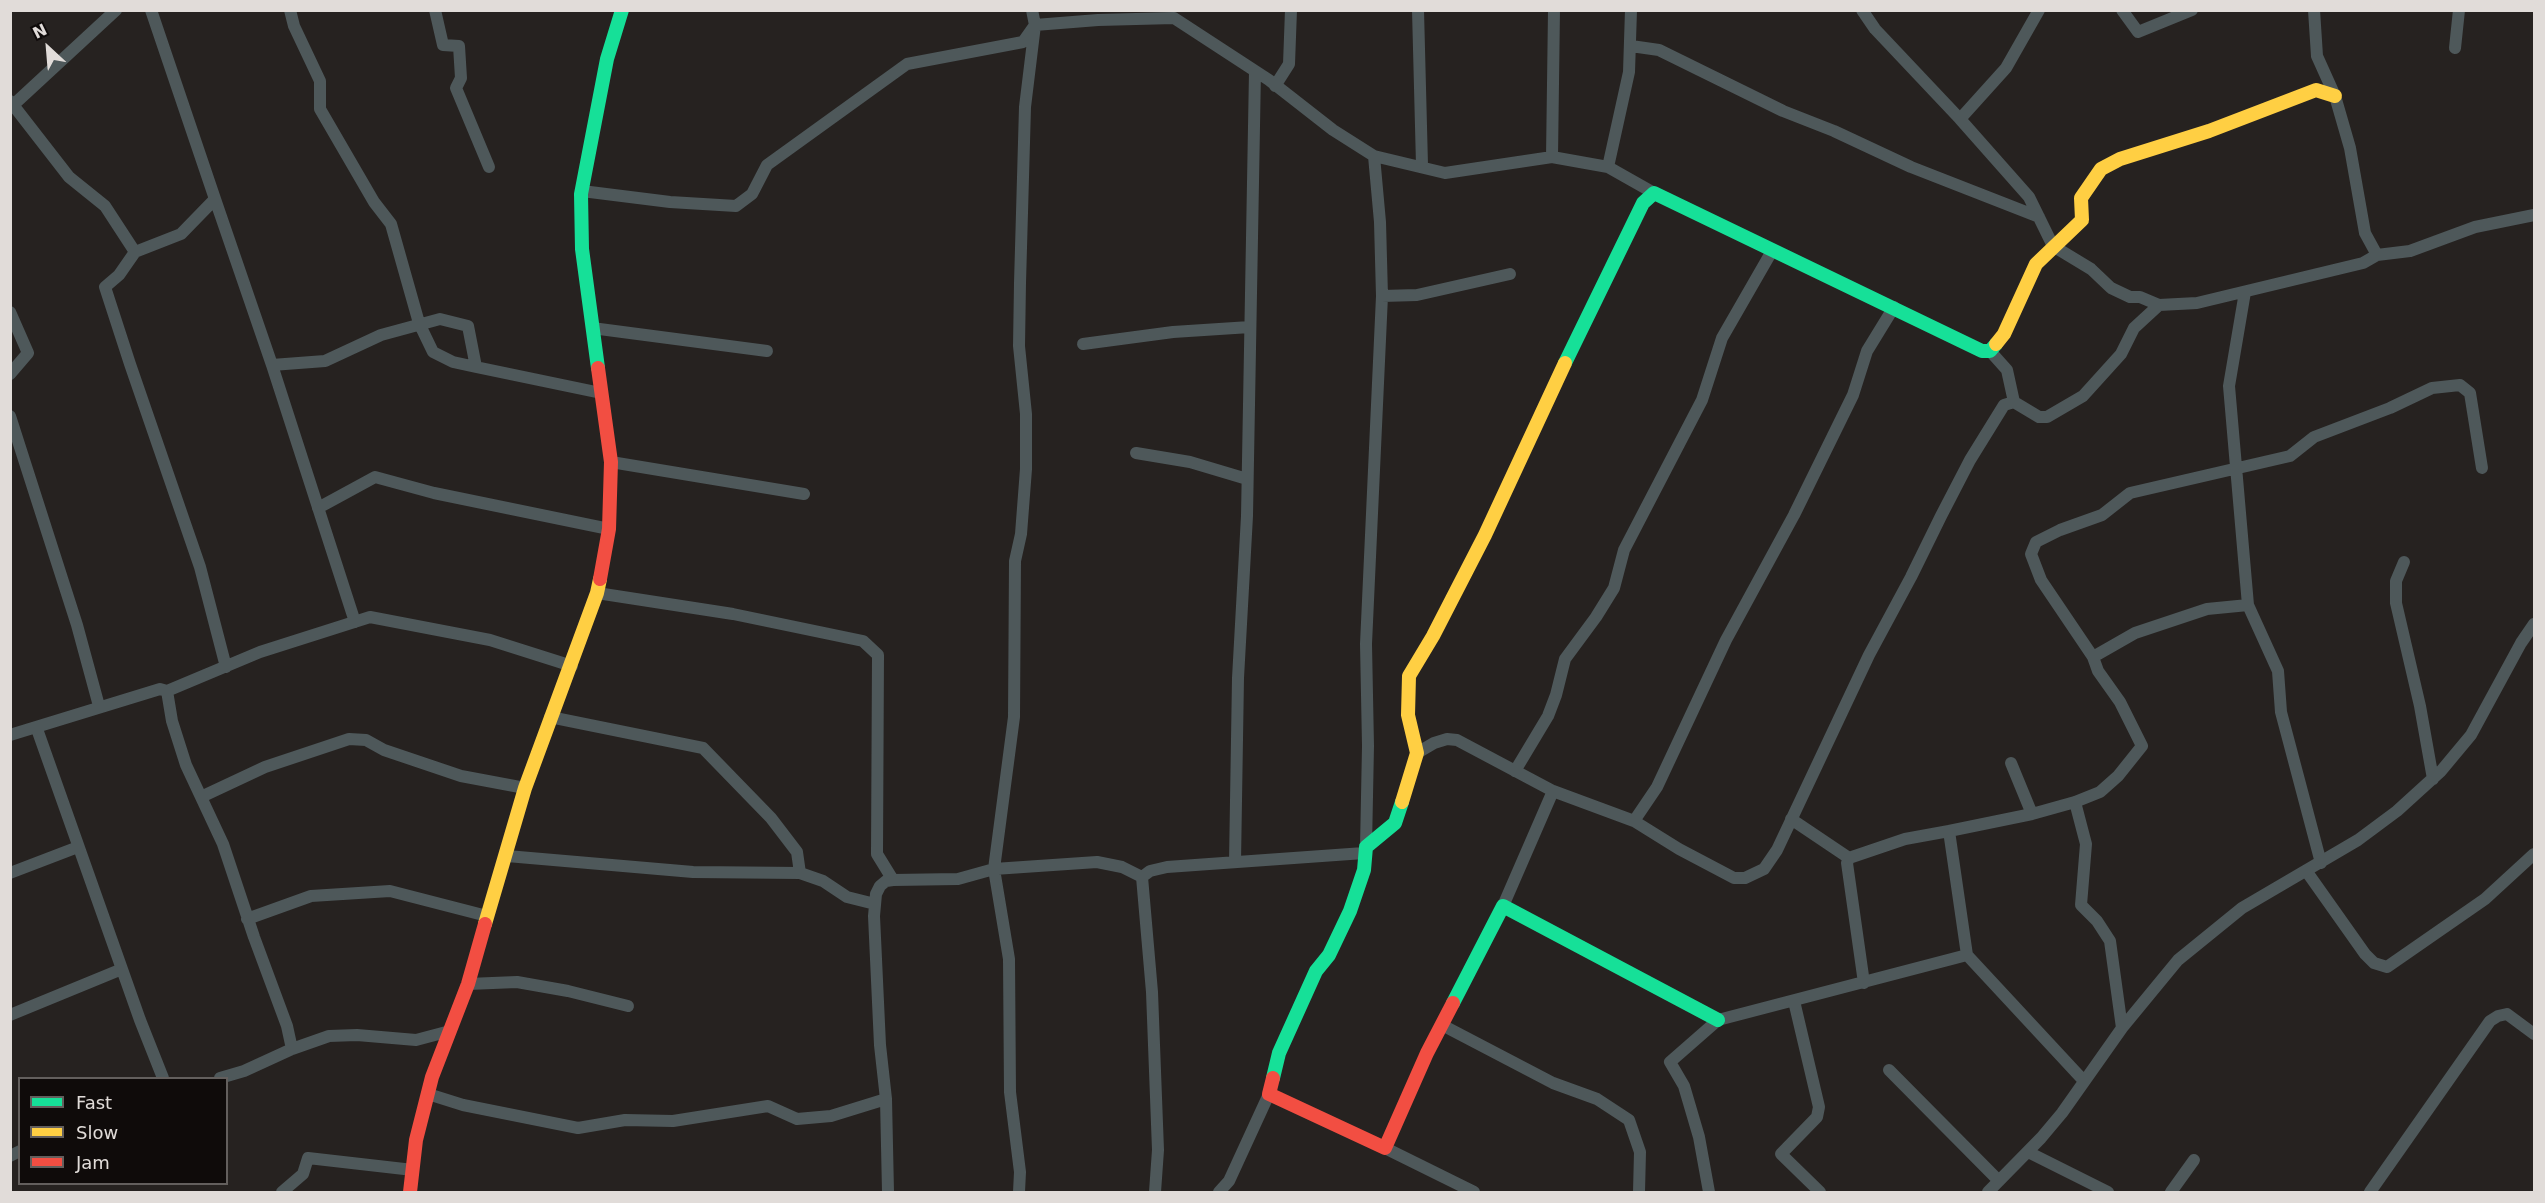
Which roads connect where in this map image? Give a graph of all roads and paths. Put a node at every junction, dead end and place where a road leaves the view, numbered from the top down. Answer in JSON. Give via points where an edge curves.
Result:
{"nodes":[{"id":1,"x":152,"y":10,"type":"edge"},
{"id":2,"x":290,"y":10,"type":"edge"},
{"id":3,"x":435,"y":10,"type":"edge"},
{"id":4,"x":622,"y":10,"type":"edge"},
{"id":5,"x":1032,"y":10,"type":"edge"},
{"id":6,"x":1180,"y":10,"type":"edge"},
{"id":7,"x":1291,"y":10,"type":"edge"},
{"id":8,"x":1418,"y":10,"type":"edge"},
{"id":9,"x":1554,"y":10,"type":"edge"},
{"id":10,"x":1630,"y":10,"type":"edge"},
{"id":11,"x":2039,"y":10,"type":"edge"},
{"id":12,"x":2122,"y":10,"type":"edge"},
{"id":13,"x":2192,"y":10,"type":"edge"},
{"id":14,"x":2314,"y":10,"type":"edge"},
{"id":15,"x":2459,"y":10,"type":"edge"},
{"id":16,"x":113,"y":11,"type":"edge"},
{"id":17,"x":1865,"y":12,"type":"edge"},
{"id":18,"x":1035,"y":25,"type":"junction"},
{"id":19,"x":1188,"y":29,"type":"junction"},
{"id":20,"x":1631,"y":46,"type":"junction"},
{"id":21,"x":2455,"y":48,"type":"dead end"},
{"id":22,"x":1256,"y":71,"type":"junction"},
{"id":23,"x":1275,"y":86,"type":"junction"},
{"id":24,"x":2335,"y":96,"type":"junction"},
{"id":25,"x":12,"y":104,"type":"edge"},
{"id":26,"x":1960,"y":119,"type":"junction"},
{"id":27,"x":1374,"y":156,"type":"junction"},
{"id":28,"x":1552,"y":158,"type":"junction"},
{"id":29,"x":1422,"y":165,"type":"junction"},
{"id":30,"x":489,"y":167,"type":"dead end"},
{"id":31,"x":1608,"y":167,"type":"junction"},
{"id":32,"x":582,"y":191,"type":"junction"},
{"id":33,"x":1654,"y":194,"type":"junction"},
{"id":34,"x":215,"y":200,"type":"junction"},
{"id":35,"x":2535,"y":215,"type":"edge"},
{"id":36,"x":2039,"y":217,"type":"junction"},
{"id":37,"x":2053,"y":246,"type":"junction"},
{"id":38,"x":1772,"y":251,"type":"junction"},
{"id":39,"x":135,"y":252,"type":"junction"},
{"id":40,"x":2377,"y":255,"type":"junction"},
{"id":41,"x":1510,"y":274,"type":"dead end"},
{"id":42,"x":2245,"y":292,"type":"junction"},
{"id":43,"x":1382,"y":296,"type":"junction"},
{"id":44,"x":2159,"y":305,"type":"junction"},
{"id":45,"x":1894,"y":308,"type":"junction"},
{"id":46,"x":10,"y":312,"type":"edge"},
{"id":47,"x":419,"y":323,"type":"junction"},
{"id":48,"x":1250,"y":327,"type":"junction"},
{"id":49,"x":592,"y":328,"type":"junction"},
{"id":50,"x":1083,"y":344,"type":"dead end"},
{"id":51,"x":767,"y":351,"type":"dead end"},
{"id":52,"x":1990,"y":351,"type":"junction"},
{"id":53,"x":272,"y":364,"type":"junction"},
{"id":54,"x":476,"y":367,"type":"junction"},
{"id":55,"x":10,"y":374,"type":"edge"},
{"id":56,"x":601,"y":393,"type":"junction"},
{"id":57,"x":2014,"y":402,"type":"junction"},
{"id":58,"x":10,"y":416,"type":"edge"},
{"id":59,"x":1136,"y":453,"type":"dead end"},
{"id":60,"x":611,"y":462,"type":"junction"},
{"id":61,"x":2482,"y":468,"type":"dead end"},
{"id":62,"x":2235,"y":470,"type":"junction"},
{"id":63,"x":1247,"y":479,"type":"junction"},
{"id":64,"x":804,"y":494,"type":"dead end"},
{"id":65,"x":318,"y":508,"type":"junction"},
{"id":66,"x":609,"y":529,"type":"junction"},
{"id":67,"x":2404,"y":562,"type":"dead end"},
{"id":68,"x":597,"y":593,"type":"junction"},
{"id":69,"x":2248,"y":605,"type":"junction"},
{"id":70,"x":355,"y":622,"type":"junction"},
{"id":71,"x":2535,"y":624,"type":"edge"},
{"id":72,"x":2093,"y":657,"type":"junction"},
{"id":73,"x":572,"y":666,"type":"junction"},
{"id":74,"x":226,"y":667,"type":"junction"},
{"id":75,"x":167,"y":691,"type":"junction"},
{"id":76,"x":99,"y":706,"type":"junction"},
{"id":77,"x":550,"y":717,"type":"junction"},
{"id":78,"x":37,"y":729,"type":"junction"},
{"id":79,"x":10,"y":735,"type":"edge"},
{"id":80,"x":1417,"y":753,"type":"junction"},
{"id":81,"x":2011,"y":763,"type":"dead end"},
{"id":82,"x":1515,"y":771,"type":"junction"},
{"id":83,"x":2433,"y":779,"type":"junction"},
{"id":84,"x":525,"y":788,"type":"junction"},
{"id":85,"x":1553,"y":791,"type":"junction"},
{"id":86,"x":201,"y":797,"type":"junction"},
{"id":87,"x":2075,"y":802,"type":"junction"},
{"id":88,"x":2032,"y":814,"type":"junction"},
{"id":89,"x":1791,"y":819,"type":"junction"},
{"id":90,"x":1634,"y":821,"type":"junction"},
{"id":91,"x":1948,"y":831,"type":"junction"},
{"id":92,"x":78,"y":847,"type":"junction"},
{"id":93,"x":1365,"y":850,"type":"junction"},
{"id":94,"x":2535,"y":854,"type":"edge"},
{"id":95,"x":507,"y":856,"type":"junction"},
{"id":96,"x":1849,"y":858,"type":"junction"},
{"id":97,"x":1235,"y":862,"type":"junction"},
{"id":98,"x":2321,"y":862,"type":"junction"},
{"id":99,"x":993,"y":869,"type":"junction"},
{"id":100,"x":2307,"y":872,"type":"junction"},
{"id":101,"x":10,"y":873,"type":"edge"},
{"id":102,"x":800,"y":873,"type":"junction"},
{"id":103,"x":1142,"y":877,"type":"junction"},
{"id":104,"x":893,"y":880,"type":"junction"},
{"id":105,"x":875,"y":904,"type":"junction"},
{"id":106,"x":1503,"y":906,"type":"junction"},
{"id":107,"x":487,"y":916,"type":"junction"},
{"id":108,"x":248,"y":918,"type":"junction"},
{"id":109,"x":1967,"y":955,"type":"junction"},
{"id":110,"x":122,"y":969,"type":"junction"},
{"id":111,"x":1864,"y":983,"type":"junction"},
{"id":112,"x":468,"y":984,"type":"junction"},
{"id":113,"x":1794,"y":1001,"type":"junction"},
{"id":114,"x":628,"y":1006,"type":"dead end"},
{"id":115,"x":10,"y":1015,"type":"edge"},
{"id":116,"x":1718,"y":1020,"type":"junction"},
{"id":117,"x":1442,"y":1025,"type":"junction"},
{"id":118,"x":2122,"y":1028,"type":"junction"},
{"id":119,"x":450,"y":1031,"type":"junction"},
{"id":120,"x":2535,"y":1034,"type":"edge"},
{"id":121,"x":292,"y":1049,"type":"junction"},
{"id":122,"x":1889,"y":1070,"type":"dead end"},
{"id":123,"x":164,"y":1077,"type":"edge"},
{"id":124,"x":223,"y":1077,"type":"edge"},
{"id":125,"x":2084,"y":1081,"type":"junction"},
{"id":126,"x":428,"y":1094,"type":"junction"},
{"id":127,"x":1269,"y":1094,"type":"junction"},
{"id":128,"x":886,"y":1099,"type":"junction"},
{"id":129,"x":1385,"y":1148,"type":"junction"},
{"id":130,"x":2028,"y":1152,"type":"junction"},
{"id":131,"x":2194,"y":1160,"type":"dead end"},
{"id":132,"x":413,"y":1170,"type":"junction"},
{"id":133,"x":1999,"y":1182,"type":"junction"},
{"id":134,"x":282,"y":1192,"type":"edge"},
{"id":135,"x":410,"y":1192,"type":"edge"},
{"id":136,"x":888,"y":1192,"type":"edge"},
{"id":137,"x":1019,"y":1192,"type":"edge"},
{"id":138,"x":1155,"y":1192,"type":"edge"},
{"id":139,"x":1219,"y":1192,"type":"edge"},
{"id":140,"x":1474,"y":1192,"type":"edge"},
{"id":141,"x":1639,"y":1192,"type":"edge"},
{"id":142,"x":1709,"y":1192,"type":"edge"},
{"id":143,"x":1820,"y":1192,"type":"edge"},
{"id":144,"x":1988,"y":1192,"type":"edge"},
{"id":145,"x":2108,"y":1192,"type":"edge"},
{"id":146,"x":2171,"y":1192,"type":"edge"},
{"id":147,"x":2370,"y":1192,"type":"edge"}],
"edges":[{"from":1,"to":34,"type":"street"},
{"from":2,"to":47,"type":"street","via":[[320,81],[320,109],[391,224]]},
{"from":3,"to":30,"type":"street","via":[[443,45],[459,46],[461,78],[456,88]]},
{"from":4,"to":32,"type":"street","via":[[607,59]]},
{"from":5,"to":18,"type":"street"},
{"from":6,"to":19,"type":"street"},
{"from":7,"to":23,"type":"street","via":[[1288,64]]},
{"from":8,"to":29,"type":"street"},
{"from":9,"to":28,"type":"street"},
{"from":10,"to":20,"type":"street"},
{"from":11,"to":26,"type":"street","via":[[2006,68]]},
{"from":12,"to":13,"type":"street","via":[[2138,32]]},
{"from":14,"to":24,"type":"street","via":[[2317,56]]},
{"from":15,"to":21,"type":"street"},
{"from":16,"to":25,"type":"street"},
{"from":17,"to":26,"type":"street"},
{"from":18,"to":19,"type":"street","via":[[1174,18]]},
{"from":18,"to":32,"type":"street","via":[[1023,42],[907,64],[767,165],[752,194],[736,207]]},
{"from":18,"to":99,"type":"street","via":[[1025,107],[1019,346],[1026,414],[1026,469],[1015,561],[1014,717]]},
{"from":19,"to":22,"type":"street"},
{"from":20,"to":31,"type":"street"},
{"from":20,"to":36,"type":"street","via":[[1659,50],[1783,111]]},
{"from":22,"to":23,"type":"street"},
{"from":22,"to":48,"type":"street"},
{"from":23,"to":27,"type":"street"},
{"from":24,"to":37,"type":"street","via":[[2316,90],[2209,131],[2120,159],[2102,169],[2081,198],[2082,220]]},
{"from":24,"to":40,"type":"street","via":[[2350,148],[2365,233]]},
{"from":25,"to":39,"type":"street","via":[[69,177],[105,206]]},
{"from":26,"to":36,"type":"street","via":[[2029,197]]},
{"from":27,"to":29,"type":"street"},
{"from":27,"to":43,"type":"street"},
{"from":28,"to":29,"type":"street","via":[[1445,173]]},
{"from":28,"to":31,"type":"street"},
{"from":31,"to":33,"type":"street"},
{"from":32,"to":49,"type":"street","via":[[582,249]]},
{"from":33,"to":38,"type":"street"},
{"from":33,"to":80,"type":"street","via":[[1643,203],[1485,535],[1409,675],[1408,715]]},
{"from":34,"to":39,"type":"street","via":[[181,234]]},
{"from":34,"to":53,"type":"street"},
{"from":35,"to":40,"type":"street","via":[[2475,227],[2410,251]]},
{"from":36,"to":37,"type":"street"},
{"from":37,"to":44,"type":"street","via":[[2091,269],[2111,288]]},
{"from":37,"to":52,"type":"street","via":[[2036,264],[2004,334]]},
{"from":38,"to":45,"type":"street"},
{"from":38,"to":82,"type":"street","via":[[1722,338],[1702,400],[1624,550],[1614,588],[1565,658],[1548,716]]},
{"from":39,"to":74,"type":"street","via":[[105,287],[200,567]]},
{"from":40,"to":42,"type":"street","via":[[2363,263]]},
{"from":41,"to":43,"type":"street","via":[[1417,296]]},
{"from":42,"to":44,"type":"street","via":[[2197,303]]},
{"from":42,"to":62,"type":"street","via":[[2229,387]]},
{"from":43,"to":93,"type":"street","via":[[1366,644]]},
{"from":44,"to":57,"type":"street","via":[[2134,328],[2121,354],[2083,396],[2047,417],[2039,417]]},
{"from":45,"to":52,"type":"street","via":[[1982,351]]},
{"from":45,"to":90,"type":"street","via":[[1867,351],[1853,395],[1726,640],[1657,787]]},
{"from":46,"to":55,"type":"street","via":[[28,353]]},
{"from":47,"to":53,"type":"street","via":[[381,335],[325,361]]},
{"from":47,"to":54,"type":"street","via":[[434,352],[453,362]]},
{"from":47,"to":54,"type":"street","via":[[440,319],[468,326]]},
{"from":48,"to":50,"type":"street"},
{"from":48,"to":63,"type":"street"},
{"from":49,"to":51,"type":"street"},
{"from":49,"to":56,"type":"street"},
{"from":52,"to":57,"type":"street","via":[[2007,370]]},
{"from":53,"to":65,"type":"street"},
{"from":54,"to":56,"type":"street"},
{"from":56,"to":60,"type":"street"},
{"from":57,"to":89,"type":"street","via":[[2004,405],[1970,460],[1869,655]]},
{"from":58,"to":76,"type":"street"},
{"from":59,"to":63,"type":"street","via":[[1190,462]]},
{"from":60,"to":64,"type":"street"},
{"from":60,"to":66,"type":"street"},
{"from":61,"to":62,"type":"street","via":[[2470,393],[2460,385],[2432,388],[2314,437],[2290,456]]},
{"from":62,"to":69,"type":"street"},
{"from":62,"to":72,"type":"street","via":[[2130,493],[2102,515],[2036,542],[2031,554],[2041,580]]},
{"from":63,"to":97,"type":"street"},
{"from":65,"to":66,"type":"street","via":[[375,477]]},
{"from":65,"to":70,"type":"street"},
{"from":66,"to":68,"type":"street"},
{"from":67,"to":83,"type":"street","via":[[2396,581],[2396,603]]},
{"from":68,"to":73,"type":"street"},
{"from":68,"to":104,"type":"street","via":[[733,614],[863,641],[878,655],[877,854]]},
{"from":69,"to":72,"type":"street","via":[[2208,609],[2134,633]]},
{"from":69,"to":98,"type":"street","via":[[2278,671],[2283,723]]},
{"from":70,"to":73,"type":"street","via":[[370,617],[490,640]]},
{"from":70,"to":74,"type":"street"},
{"from":71,"to":83,"type":"street","via":[[2471,735]]},
{"from":72,"to":87,"type":"street","via":[[2097,671],[2120,702],[2142,746],[2100,792]]},
{"from":73,"to":77,"type":"street"},
{"from":74,"to":75,"type":"street"},
{"from":75,"to":76,"type":"street","via":[[160,689]]},
{"from":75,"to":86,"type":"street","via":[[186,765]]},
{"from":76,"to":78,"type":"street"},
{"from":77,"to":84,"type":"street"},
{"from":77,"to":102,"type":"street","via":[[703,748],[791,843],[797,852]]},
{"from":78,"to":79,"type":"street"},
{"from":78,"to":92,"type":"street"},
{"from":80,"to":82,"type":"street","via":[[1434,743],[1457,740]]},
{"from":80,"to":93,"type":"street","via":[[1395,823]]},
{"from":81,"to":88,"type":"street"},
{"from":82,"to":85,"type":"street"},
{"from":83,"to":98,"type":"street","via":[[2358,840]]},
{"from":84,"to":86,"type":"street","via":[[461,776],[366,740],[349,739],[265,767]]},
{"from":84,"to":95,"type":"street"},
{"from":85,"to":90,"type":"street"},
{"from":85,"to":106,"type":"street"},
{"from":86,"to":108,"type":"street","via":[[223,844]]},
{"from":87,"to":88,"type":"street"},
{"from":87,"to":118,"type":"street","via":[[2086,844],[2080,905],[2110,940]]},
{"from":88,"to":91,"type":"street"},
{"from":89,"to":90,"type":"street","via":[[1764,869],[1745,878],[1734,878]]},
{"from":89,"to":96,"type":"street"},
{"from":91,"to":96,"type":"street","via":[[1905,839]]},
{"from":91,"to":109,"type":"street"},
{"from":92,"to":101,"type":"street"},
{"from":92,"to":110,"type":"street"},
{"from":93,"to":97,"type":"street"},
{"from":93,"to":127,"type":"street","via":[[1364,870],[1350,911],[1329,955],[1316,970],[1279,1053]]},
{"from":94,"to":100,"type":"street","via":[[2486,899],[2387,967],[2374,963],[2365,954]]},
{"from":95,"to":102,"type":"street","via":[[693,872]]},
{"from":95,"to":107,"type":"street"},
{"from":96,"to":111,"type":"street"},
{"from":97,"to":103,"type":"street","via":[[1167,867]]},
{"from":98,"to":100,"type":"street"},
{"from":99,"to":103,"type":"street","via":[[1097,862],[1122,867]]},
{"from":99,"to":104,"type":"street","via":[[958,879]]},
{"from":99,"to":137,"type":"street","via":[[1009,960],[1010,1092]]},
{"from":100,"to":118,"type":"street","via":[[2242,908],[2178,960]]},
{"from":102,"to":105,"type":"street","via":[[823,881],[847,897]]},
{"from":103,"to":138,"type":"street","via":[[1152,992],[1158,1150]]},
{"from":104,"to":105,"type":"street","via":[[880,886]]},
{"from":105,"to":128,"type":"street"},
{"from":106,"to":116,"type":"street"},
{"from":106,"to":117,"type":"street"},
{"from":107,"to":108,"type":"street","via":[[390,891],[311,896]]},
{"from":107,"to":112,"type":"street"},
{"from":108,"to":121,"type":"street"},
{"from":109,"to":111,"type":"street"},
{"from":109,"to":125,"type":"street"},
{"from":110,"to":115,"type":"street"},
{"from":110,"to":123,"type":"street"},
{"from":111,"to":113,"type":"street"},
{"from":112,"to":114,"type":"street","via":[[517,982]]},
{"from":112,"to":119,"type":"street"},
{"from":113,"to":116,"type":"street"},
{"from":113,"to":143,"type":"street","via":[[1819,1107],[1817,1117],[1781,1154]]},
{"from":116,"to":142,"type":"street","via":[[1670,1062],[1684,1086]]},
{"from":117,"to":129,"type":"street"},
{"from":117,"to":141,"type":"street","via":[[1553,1083],[1597,1099],[1629,1120],[1640,1152]]},
{"from":118,"to":125,"type":"street"},
{"from":119,"to":121,"type":"street","via":[[416,1040],[329,1036]]},
{"from":119,"to":126,"type":"street"},
{"from":120,"to":147,"type":"street","via":[[2507,1014],[2490,1022]]},
{"from":121,"to":124,"type":"street"},
{"from":122,"to":133,"type":"street"},
{"from":125,"to":130,"type":"street"},
{"from":126,"to":128,"type":"street","via":[[578,1128],[625,1120],[684,1120],[768,1106],[797,1119],[831,1116]]},
{"from":126,"to":132,"type":"street"},
{"from":127,"to":129,"type":"street"},
{"from":127,"to":139,"type":"street","via":[[1229,1182]]},
{"from":128,"to":136,"type":"street"},
{"from":129,"to":140,"type":"street"},
{"from":130,"to":133,"type":"street"},
{"from":130,"to":145,"type":"street"},
{"from":131,"to":146,"type":"street"},
{"from":132,"to":134,"type":"street","via":[[308,1158],[303,1174]]},
{"from":132,"to":135,"type":"street"},
{"from":133,"to":144,"type":"street"}]}
